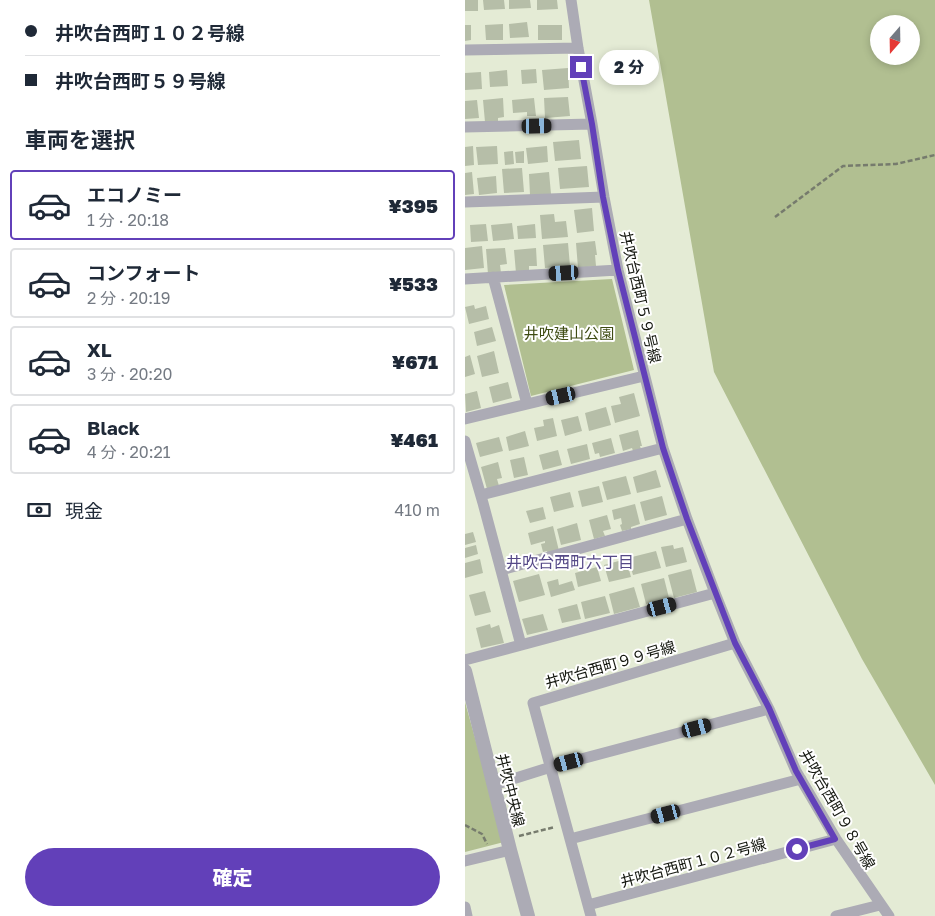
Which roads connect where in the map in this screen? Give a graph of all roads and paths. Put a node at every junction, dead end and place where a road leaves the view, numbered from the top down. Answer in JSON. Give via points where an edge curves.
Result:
{"nodes":[{"id":1,"x":571,"y":0,"type":"edge"},
{"id":2,"x":578,"y":48,"type":"junction"},
{"id":3,"x":465,"y":50,"type":"edge"},
{"id":4,"x":592,"y":124,"type":"junction"},
{"id":5,"x":465,"y":127,"type":"edge"},
{"id":6,"x":935,"y":155,"type":"edge"},
{"id":7,"x":603,"y":197,"type":"junction"},
{"id":8,"x":465,"y":202,"type":"edge"},
{"id":9,"x":775,"y":217,"type":"dead end"},
{"id":10,"x":618,"y":270,"type":"junction"},
{"id":11,"x":493,"y":277,"type":"junction"},
{"id":12,"x":465,"y":279,"type":"edge"},
{"id":13,"x":644,"y":376,"type":"junction"},
{"id":14,"x":527,"y":404,"type":"junction"},
{"id":15,"x":465,"y":419,"type":"edge"},
{"id":16,"x":465,"y":441,"type":"edge"},
{"id":17,"x":663,"y":448,"type":"junction"},
{"id":18,"x":481,"y":495,"type":"junction"},
{"id":19,"x":687,"y":519,"type":"junction"},
{"id":20,"x":501,"y":570,"type":"junction"},
{"id":21,"x":715,"y":593,"type":"junction"},
{"id":22,"x":735,"y":643,"type":"junction"},
{"id":23,"x":521,"y":645,"type":"junction"},
{"id":24,"x":465,"y":660,"type":"edge"},
{"id":25,"x":465,"y":671,"type":"edge"},
{"id":26,"x":769,"y":708,"type":"junction"},
{"id":27,"x":551,"y":767,"type":"junction"},
{"id":28,"x":801,"y":779,"type":"junction"},
{"id":29,"x":494,"y":784,"type":"junction"},
{"id":30,"x":566,"y":824,"type":"junction"},
{"id":31,"x":465,"y":825,"type":"edge"},
{"id":32,"x":570,"y":839,"type":"junction"},
{"id":33,"x":835,"y":839,"type":"junction"},
{"id":34,"x":508,"y":845,"type":"junction"},
{"id":35,"x":491,"y":855,"type":"junction"},
{"id":36,"x":465,"y":861,"type":"edge"},
{"id":37,"x":880,"y":905,"type":"junction"},
{"id":38,"x":465,"y":907,"type":"edge"},
{"id":39,"x":589,"y":911,"type":"edge"},
{"id":40,"x":467,"y":916,"type":"edge"},
{"id":41,"x":528,"y":916,"type":"edge"},
{"id":42,"x":836,"y":916,"type":"edge"},
{"id":43,"x":889,"y":916,"type":"edge"}],
"edges":[{"from":1,"to":2,"type":"street","name":"井吹台西町５９号線"},
{"from":2,"to":3,"type":"street"},
{"from":2,"to":4,"type":"street","name":"井吹台西町５９号線"},
{"from":4,"to":5,"type":"street"},
{"from":4,"to":7,"type":"street","name":"井吹台西町５９号線"},
{"from":6,"to":9,"type":"path","via":[[896,164],[843,166]]},
{"from":7,"to":8,"type":"street"},
{"from":7,"to":10,"type":"street","name":"井吹台西町５９号線"},
{"from":10,"to":11,"type":"street"},
{"from":10,"to":13,"type":"street","name":"井吹台西町５９号線"},
{"from":11,"to":12,"type":"street"},
{"from":11,"to":14,"type":"street"},
{"from":13,"to":14,"type":"street"},
{"from":13,"to":17,"type":"street","name":"井吹台西町５９号線"},
{"from":14,"to":15,"type":"street"},
{"from":16,"to":18,"type":"street"},
{"from":17,"to":18,"type":"street"},
{"from":17,"to":19,"type":"street","name":"井吹台西町５９号線"},
{"from":18,"to":20,"type":"street"},
{"from":19,"to":20,"type":"street"},
{"from":19,"to":21,"type":"street","name":"井吹台西町５９号線"},
{"from":20,"to":23,"type":"street"},
{"from":21,"to":22,"type":"street","name":"井吹台西町９８号線"},
{"from":21,"to":23,"type":"street"},
{"from":22,"to":26,"type":"street","name":"井吹台西町９８号線"},
{"from":22,"to":27,"type":"street","name":"井吹台西町９９号線","via":[[533,703]]},
{"from":23,"to":24,"type":"street"},
{"from":25,"to":29,"type":"street","name":"井吹中央線"},
{"from":26,"to":27,"type":"street"},
{"from":26,"to":28,"type":"street","name":"井吹台西町９８号線"},
{"from":27,"to":29,"type":"street"},
{"from":27,"to":30,"type":"street","name":"井吹台西町９９号線"},
{"from":28,"to":32,"type":"street"},
{"from":28,"to":33,"type":"street","name":"井吹台西町９８号線"},
{"from":29,"to":34,"type":"street","name":"井吹中央線"},
{"from":30,"to":32,"type":"street","name":"井吹台西町９９号線"},
{"from":30,"to":34,"type":"path"},
{"from":31,"to":35,"type":"path","via":[[482,834]]},
{"from":32,"to":39,"type":"street","name":"井吹台西町９９号線"},
{"from":33,"to":37,"type":"street","name":"井吹台西町９８号線"},
{"from":33,"to":39,"type":"street","name":"井吹台西町１０２号線"},
{"from":34,"to":35,"type":"street"},
{"from":34,"to":41,"type":"street","name":"井吹中央線"},
{"from":35,"to":36,"type":"street"},
{"from":37,"to":42,"type":"street"},
{"from":37,"to":43,"type":"street","name":"井吹台西町９８号線"},
{"from":38,"to":40,"type":"street"}]}
